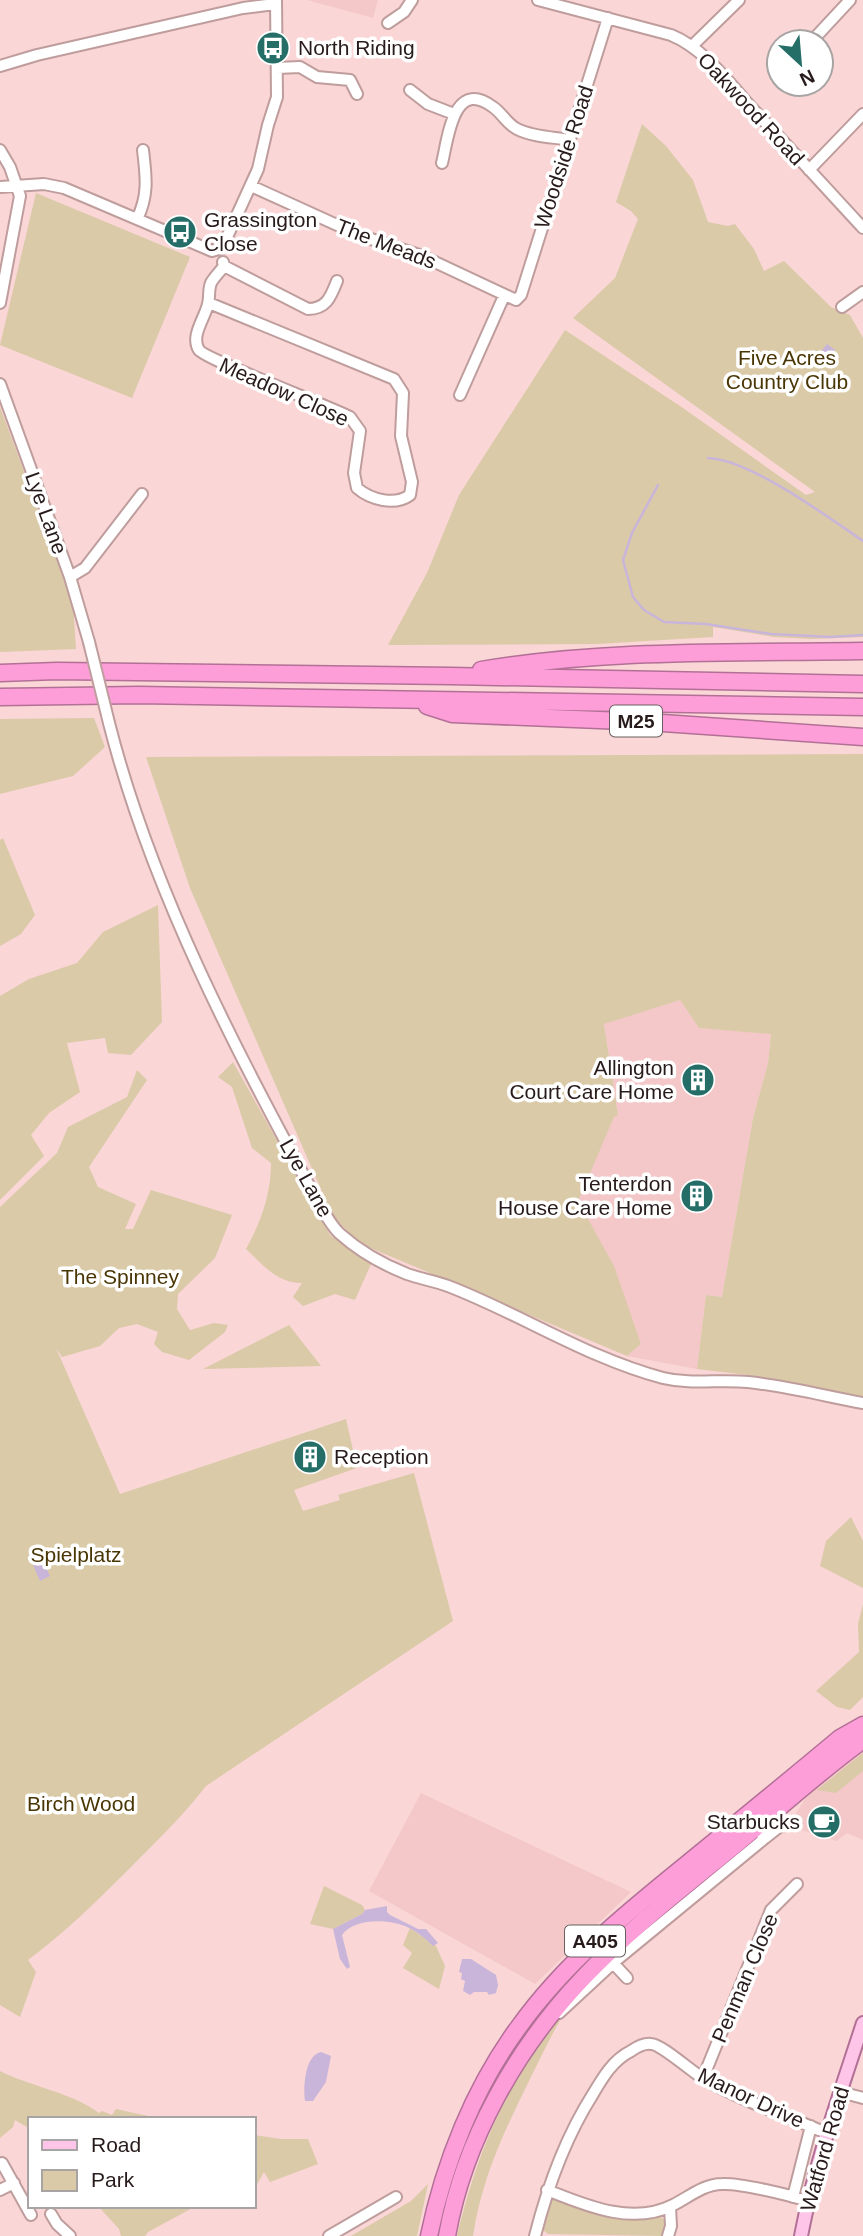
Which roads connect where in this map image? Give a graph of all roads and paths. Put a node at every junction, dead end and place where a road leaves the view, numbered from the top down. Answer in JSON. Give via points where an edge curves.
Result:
{"nodes":[{"id":1,"x":412,"y":0,"type":"edge"},
{"id":2,"x":538,"y":0,"type":"edge"},
{"id":3,"x":739,"y":0,"type":"edge"},
{"id":4,"x":850,"y":0,"type":"edge"},
{"id":5,"x":276,"y":2,"type":"edge"},
{"id":6,"x":608,"y":18,"type":"junction"},
{"id":7,"x":388,"y":23,"type":"dead end"},
{"id":8,"x":824,"y":28,"type":"edge"},
{"id":9,"x":692,"y":46,"type":"junction"},
{"id":10,"x":0,"y":66,"type":"edge"},
{"id":11,"x":277,"y":68,"type":"junction"},
{"id":12,"x":410,"y":90,"type":"dead end"},
{"id":13,"x":357,"y":94,"type":"dead end"},
{"id":14,"x":454,"y":114,"type":"junction"},
{"id":15,"x":863,"y":114,"type":"edge"},
{"id":16,"x":570,"y":140,"type":"junction"},
{"id":17,"x":0,"y":150,"type":"edge"},
{"id":18,"x":143,"y":150,"type":"dead end"},
{"id":19,"x":442,"y":163,"type":"dead end"},
{"id":20,"x":809,"y":170,"type":"junction"},
{"id":21,"x":17,"y":185,"type":"junction"},
{"id":22,"x":251,"y":186,"type":"junction"},
{"id":23,"x":0,"y":187,"type":"edge"},
{"id":24,"x":137,"y":219,"type":"junction"},
{"id":25,"x":863,"y":228,"type":"edge"},
{"id":26,"x":219,"y":250,"type":"junction"},
{"id":27,"x":224,"y":266,"type":"junction"},
{"id":28,"x":337,"y":281,"type":"dead end"},
{"id":29,"x":863,"y":292,"type":"edge"},
{"id":30,"x":521,"y":295,"type":"joint"},
{"id":31,"x":504,"y":296,"type":"junction"},
{"id":32,"x":0,"y":303,"type":"edge"},
{"id":33,"x":209,"y":303,"type":"junction"},
{"id":34,"x":842,"y":307,"type":"dead end"},
{"id":35,"x":459,"y":362,"type":"dead end"},
{"id":36,"x":470,"y":368,"type":"junction"},
{"id":37,"x":0,"y":384,"type":"edge"},
{"id":38,"x":460,"y":395,"type":"dead end"},
{"id":39,"x":142,"y":494,"type":"dead end"},
{"id":40,"x":70,"y":577,"type":"junction"},
{"id":41,"x":863,"y":650,"type":"edge"},
{"id":42,"x":0,"y":673,"type":"edge"},
{"id":43,"x":451,"y":676,"type":"junction"},
{"id":44,"x":863,"y":684,"type":"edge"},
{"id":45,"x":0,"y":697,"type":"edge"},
{"id":46,"x":411,"y":701,"type":"junction"},
{"id":47,"x":863,"y":708,"type":"edge"},
{"id":48,"x":863,"y":737,"type":"edge"},
{"id":49,"x":863,"y":1403,"type":"edge"},
{"id":50,"x":863,"y":1725,"type":"edge"},
{"id":51,"x":863,"y":1740,"type":"edge"},
{"id":52,"x":777,"y":1820,"type":"junction"},
{"id":53,"x":797,"y":1884,"type":"dead end"},
{"id":54,"x":613,"y":1963,"type":"junction"},
{"id":55,"x":585,"y":1976,"type":"junction"},
{"id":56,"x":627,"y":1978,"type":"dead end"},
{"id":57,"x":547,"y":1991,"type":"junction"},
{"id":58,"x":863,"y":2023,"type":"edge"},
{"id":59,"x":543,"y":2026,"type":"junction"},
{"id":60,"x":703,"y":2078,"type":"junction"},
{"id":61,"x":840,"y":2092,"type":"junction"},
{"id":62,"x":863,"y":2098,"type":"edge"},
{"id":63,"x":811,"y":2126,"type":"junction"},
{"id":64,"x":826,"y":2133,"type":"junction"},
{"id":65,"x":2,"y":2163,"type":"dead end"},
{"id":66,"x":14,"y":2183,"type":"junction"},
{"id":67,"x":0,"y":2190,"type":"edge"},
{"id":68,"x":547,"y":2190,"type":"junction"},
{"id":69,"x":396,"y":2197,"type":"dead end"},
{"id":70,"x":793,"y":2197,"type":"junction"},
{"id":71,"x":808,"y":2202,"type":"junction"},
{"id":72,"x":670,"y":2207,"type":"junction"},
{"id":73,"x":51,"y":2214,"type":"dead end"},
{"id":74,"x":31,"y":2215,"type":"dead end"},
{"id":75,"x":70,"y":2236,"type":"edge"},
{"id":76,"x":329,"y":2236,"type":"edge"},
{"id":77,"x":429,"y":2236,"type":"edge"},
{"id":78,"x":447,"y":2236,"type":"edge"},
{"id":79,"x":535,"y":2236,"type":"edge"},
{"id":80,"x":668,"y":2236,"type":"edge"},
{"id":81,"x":802,"y":2236,"type":"edge"}],
"edges":[{"from":1,"to":7,"type":"street"},
{"from":2,"to":6,"type":"street","name":"Oakwood Road"},
{"from":3,"to":9,"type":"street"},
{"from":4,"to":8,"type":"street"},
{"from":5,"to":10,"type":"street"},
{"from":5,"to":11,"type":"street"},
{"from":6,"to":9,"type":"street","name":"Oakwood Road","via":[[671,35]]},
{"from":6,"to":16,"type":"street","name":"Woodside Road"},
{"from":9,"to":20,"type":"street","name":"Oakwood Road"},
{"from":11,"to":13,"type":"street","via":[[300,67],[317,77],[350,80]]},
{"from":11,"to":22,"type":"street","via":[[277,97]]},
{"from":12,"to":14,"type":"street","via":[[428,104]]},
{"from":14,"to":16,"type":"street","via":[[466,101],[480,100],[518,130]]},
{"from":14,"to":19,"type":"street"},
{"from":15,"to":20,"type":"street"},
{"from":16,"to":30,"type":"street","name":"Woodside Road"},
{"from":17,"to":21,"type":"street"},
{"from":18,"to":24,"type":"street","via":[[147,183]]},
{"from":20,"to":25,"type":"street","name":"Oakwood Road"},
{"from":21,"to":23,"type":"street"},
{"from":21,"to":24,"type":"street","via":[[64,188]]},
{"from":21,"to":32,"type":"street","via":[[20,196]]},
{"from":22,"to":26,"type":"street"},
{"from":22,"to":31,"type":"street","name":"The Meads","via":[[359,235],[422,256]]},
{"from":24,"to":26,"type":"street"},
{"from":26,"to":27,"type":"street"},
{"from":27,"to":28,"type":"street","via":[[308,309],[326,304]]},
{"from":27,"to":33,"type":"street","name":"Meadow Close","via":[[210,286]]},
{"from":29,"to":34,"type":"street"},
{"from":30,"to":31,"type":"street","name":"The Meads","via":[[516,300]]},
{"from":31,"to":36,"type":"street"},
{"from":33,"to":33,"type":"street","name":"Meadow Close","via":[[394,379],[403,393],[401,436],[412,482],[410,495],[393,501],[370,497],[357,488],[354,473],[360,431],[350,417],[201,352],[196,338]]},
{"from":35,"to":36,"type":"street"},
{"from":36,"to":38,"type":"street"},
{"from":37,"to":40,"type":"street","name":"Lye Lane"},
{"from":39,"to":40,"type":"street","via":[[85,568]]},
{"from":40,"to":49,"type":"street","name":"Lye Lane","bridge":true,"via":[[128,792],[167,892],[232,1040],[318,1202],[340,1234],[402,1272],[448,1286],[640,1371],[703,1383],[750,1382]]},
{"from":41,"to":43,"type":"highway","number":"M25","via":[[536,661]]},
{"from":42,"to":43,"type":"highway","number":"M25"},
{"from":43,"to":44,"type":"highway","number":"M25"},
{"from":45,"to":46,"type":"highway","number":"M25"},
{"from":46,"to":47,"type":"highway","number":"M25"},
{"from":46,"to":48,"type":"highway","number":"M25","via":[[452,714]]},
{"from":50,"to":57,"type":"highway","number":"A405","via":[[841,1738],[634,1907]]},
{"from":51,"to":52,"type":"highway","number":"A405"},
{"from":52,"to":54,"type":"street","via":[[762,1835],[765,1838]]},
{"from":52,"to":55,"type":"highway","number":"A405","via":[[654,1911]]},
{"from":53,"to":60,"type":"street","name":"Penman Close","via":[[771,1910]]},
{"from":54,"to":56,"type":"street"},
{"from":54,"to":59,"type":"street"},
{"from":55,"to":57,"type":"highway"},
{"from":55,"to":59,"type":"highway","number":"A405"},
{"from":57,"to":77,"type":"highway","number":"A405","via":[[516,2029],[467,2118],[445,2173]]},
{"from":58,"to":61,"type":"main road","name":"Watford Road"},
{"from":59,"to":78,"type":"highway","number":"A405","via":[[512,2071],[481,2131]]},
{"from":60,"to":63,"type":"street","name":"Manor Drive"},
{"from":60,"to":68,"type":"street","name":"Manor Drive","via":[[651,2043],[625,2054],[606,2072],[570,2132]]},
{"from":61,"to":62,"type":"street"},
{"from":61,"to":64,"type":"main road","name":"Watford Road"},
{"from":63,"to":64,"type":"street","name":"Manor Drive"},
{"from":63,"to":70,"type":"street","name":"Watford Road"},
{"from":64,"to":71,"type":"main road","name":"Watford Road"},
{"from":65,"to":66,"type":"street"},
{"from":66,"to":67,"type":"street"},
{"from":66,"to":74,"type":"street"},
{"from":68,"to":72,"type":"street","via":[[617,2212],[644,2214]]},
{"from":68,"to":79,"type":"street"},
{"from":69,"to":76,"type":"street"},
{"from":70,"to":71,"type":"street"},
{"from":70,"to":72,"type":"street","via":[[724,2183],[704,2188]]},
{"from":71,"to":81,"type":"main road","name":"Watford Road"},
{"from":72,"to":80,"type":"street"},
{"from":73,"to":75,"type":"street"}]}
